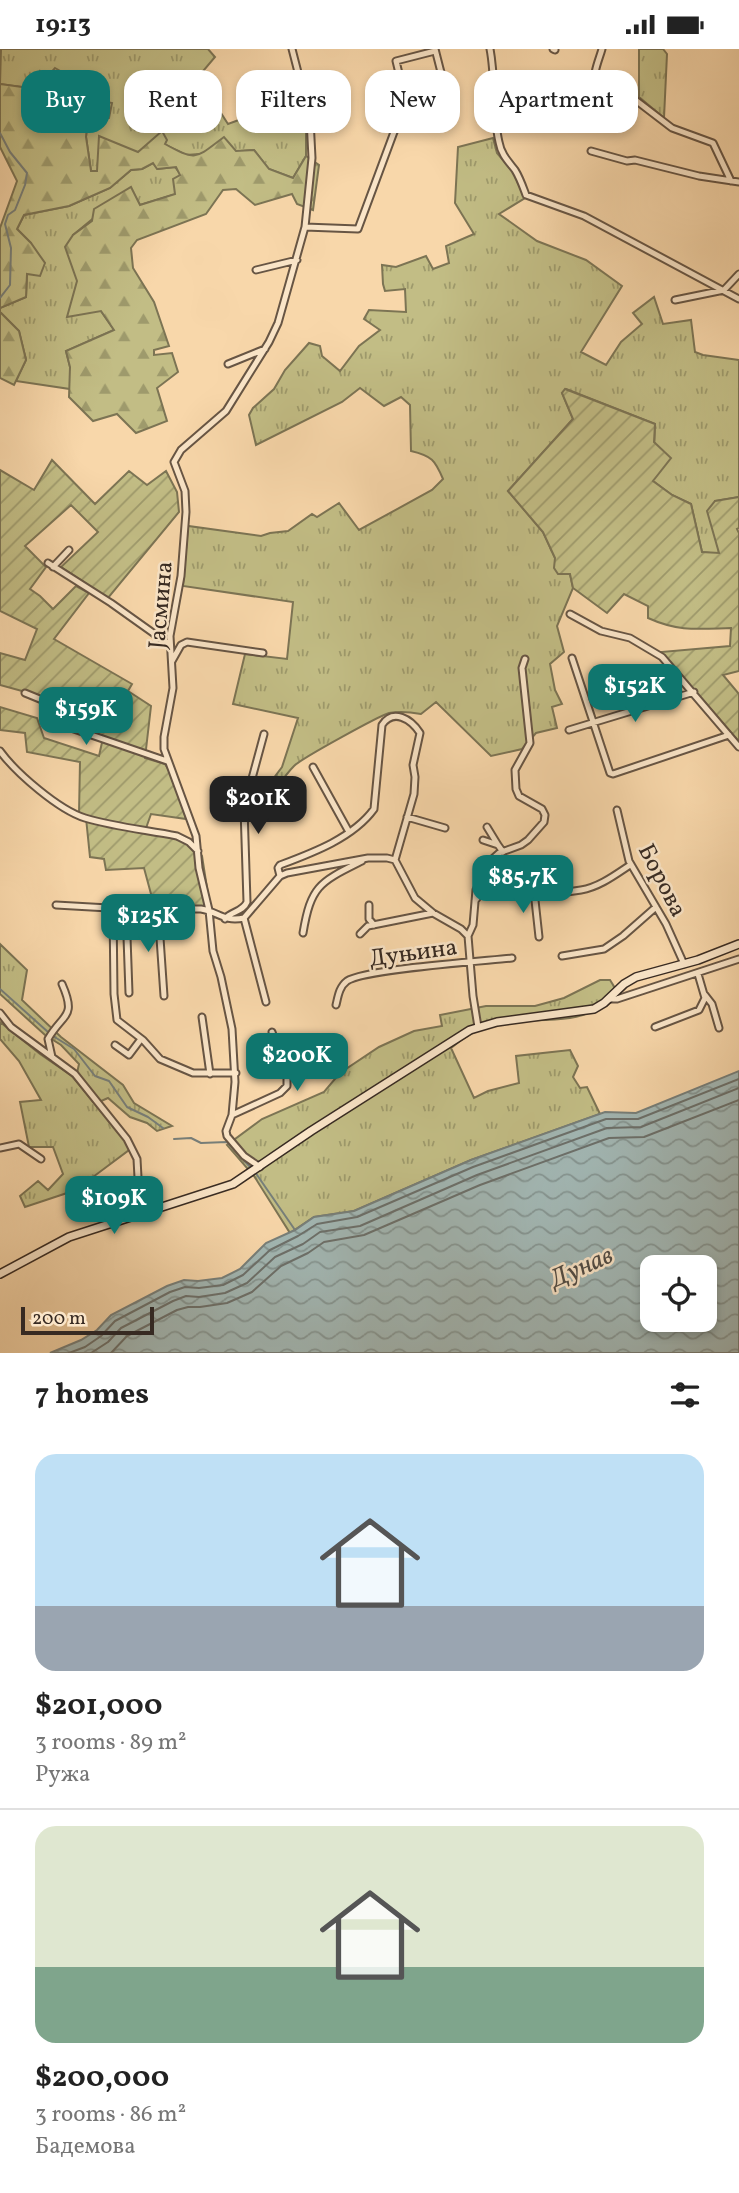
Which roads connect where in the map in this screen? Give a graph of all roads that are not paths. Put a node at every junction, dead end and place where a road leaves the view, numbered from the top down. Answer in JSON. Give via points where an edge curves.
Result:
{"nodes":[{"id":1,"x":292,"y":49,"type":"edge"},
{"id":2,"x":490,"y":49,"type":"edge"},
{"id":3,"x":602,"y":49,"type":"edge"},
{"id":4,"x":435,"y":50,"type":"edge"},
{"id":5,"x":440,"y":70,"type":"edge"},
{"id":6,"x":591,"y":151,"type":"dead end"},
{"id":7,"x":731,"y":181,"type":"junction"},
{"id":8,"x":739,"y":182,"type":"edge"},
{"id":9,"x":305,"y":227,"type":"junction"},
{"id":10,"x":297,"y":260,"type":"junction"},
{"id":11,"x":256,"y":270,"type":"dead end"},
{"id":12,"x":739,"y":274,"type":"edge"},
{"id":13,"x":724,"y":290,"type":"junction"},
{"id":14,"x":739,"y":299,"type":"edge"},
{"id":15,"x":675,"y":300,"type":"dead end"},
{"id":16,"x":265,"y":349,"type":"junction"},
{"id":17,"x":228,"y":364,"type":"dead end"},
{"id":18,"x":69,"y":550,"type":"dead end"},
{"id":19,"x":570,"y":614,"type":"dead end"},
{"id":20,"x":170,"y":645,"type":"junction"},
{"id":21,"x":263,"y":653,"type":"dead end"},
{"id":22,"x":572,"y":658,"type":"dead end"},
{"id":23,"x":524,"y":659,"type":"dead end"},
{"id":24,"x":172,"y":661,"type":"junction"},
{"id":25,"x":694,"y":692,"type":"junction"},
{"id":26,"x":25,"y":693,"type":"dead end"},
{"id":27,"x":593,"y":723,"type":"junction"},
{"id":28,"x":569,"y":730,"type":"dead end"},
{"id":29,"x":264,"y":734,"type":"dead end"},
{"id":30,"x":729,"y":736,"type":"junction"},
{"id":31,"x":739,"y":747,"type":"edge"},
{"id":32,"x":0,"y":751,"type":"edge"},
{"id":33,"x":167,"y":761,"type":"junction"},
{"id":34,"x":313,"y":767,"type":"dead end"},
{"id":35,"x":617,"y":810,"type":"dead end"},
{"id":36,"x":407,"y":817,"type":"junction"},
{"id":37,"x":487,"y":827,"type":"dead end"},
{"id":38,"x":445,"y":828,"type":"dead end"},
{"id":39,"x":349,"y":832,"type":"junction"},
{"id":40,"x":483,"y":840,"type":"dead end"},
{"id":41,"x":498,"y":845,"type":"junction"},
{"id":42,"x":198,"y":851,"type":"junction"},
{"id":43,"x":503,"y":852,"type":"junction"},
{"id":44,"x":368,"y":858,"type":"junction"},
{"id":45,"x":395,"y":860,"type":"junction"},
{"id":46,"x":630,"y":865,"type":"junction"},
{"id":47,"x":280,"y":876,"type":"junction"},
{"id":48,"x":534,"y":891,"type":"junction"},
{"id":49,"x":474,"y":904,"type":"junction"},
{"id":50,"x":56,"y":905,"type":"dead end"},
{"id":51,"x":369,"y":905,"type":"dead end"},
{"id":52,"x":113,"y":908,"type":"junction"},
{"id":53,"x":656,"y":908,"type":"junction"},
{"id":54,"x":126,"y":909,"type":"junction"},
{"id":55,"x":158,"y":909,"type":"junction"},
{"id":56,"x":209,"y":910,"type":"junction"},
{"id":57,"x":433,"y":913,"type":"junction"},
{"id":58,"x":244,"y":918,"type":"junction"},
{"id":59,"x":225,"y":919,"type":"junction"},
{"id":60,"x":374,"y":925,"type":"junction"},
{"id":61,"x":303,"y":933,"type":"dead end"},
{"id":62,"x":360,"y":934,"type":"dead end"},
{"id":63,"x":468,"y":936,"type":"junction"},
{"id":64,"x":538,"y":937,"type":"dead end"},
{"id":65,"x":739,"y":944,"type":"edge"},
{"id":66,"x":562,"y":955,"type":"dead end"},
{"id":67,"x":513,"y":958,"type":"dead end"},
{"id":68,"x":739,"y":959,"type":"edge"},
{"id":69,"x":470,"y":962,"type":"junction"},
{"id":70,"x":684,"y":964,"type":"junction"},
{"id":71,"x":698,"y":974,"type":"junction"},
{"id":72,"x":62,"y":984,"type":"dead end"},
{"id":73,"x":129,"y":993,"type":"dead end"},
{"id":74,"x":705,"y":995,"type":"junction"},
{"id":75,"x":164,"y":996,"type":"dead end"},
{"id":76,"x":608,"y":999,"type":"junction"},
{"id":77,"x":266,"y":1002,"type":"dead end"},
{"id":78,"x":336,"y":1005,"type":"dead end"},
{"id":79,"x":0,"y":1013,"type":"edge"},
{"id":80,"x":202,"y":1017,"type":"dead end"},
{"id":81,"x":478,"y":1027,"type":"junction"},
{"id":82,"x":655,"y":1027,"type":"dead end"},
{"id":83,"x":719,"y":1028,"type":"dead end"},
{"id":84,"x":272,"y":1032,"type":"dead end"},
{"id":85,"x":141,"y":1039,"type":"junction"},
{"id":86,"x":115,"y":1045,"type":"dead end"},
{"id":87,"x":52,"y":1057,"type":"junction"},
{"id":88,"x":236,"y":1073,"type":"junction"},
{"id":89,"x":209,"y":1074,"type":"junction"},
{"id":90,"x":232,"y":1115,"type":"junction"},
{"id":91,"x":0,"y":1148,"type":"edge"},
{"id":92,"x":41,"y":1159,"type":"dead end"},
{"id":93,"x":258,"y":1168,"type":"junction"},
{"id":94,"x":140,"y":1214,"type":"junction"},
{"id":95,"x":0,"y":1274,"type":"edge"}],
"edges":[{"from":1,"to":9,"type":"street","name":"Јасмина","via":[[311,129]]},
{"from":2,"to":13,"type":"street","via":[[498,142],[526,195],[584,215]]},
{"from":3,"to":7,"type":"street","via":[[596,84],[625,92],[672,128],[713,143]]},
{"from":4,"to":5,"type":"street"},
{"from":4,"to":9,"type":"street","via":[[396,61],[410,119],[394,132],[358,229]]},
{"from":6,"to":7,"type":"street"},
{"from":7,"to":8,"type":"street"},
{"from":9,"to":10,"type":"street","name":"Јасмина"},
{"from":10,"to":11,"type":"street"},
{"from":10,"to":16,"type":"street","name":"Јасмина"},
{"from":12,"to":13,"type":"street"},
{"from":13,"to":14,"type":"street"},
{"from":13,"to":15,"type":"street"},
{"from":16,"to":17,"type":"street"},
{"from":16,"to":20,"type":"street","name":"Јасмина","via":[[226,411],[175,458],[186,512]]},
{"from":18,"to":20,"type":"street","via":[[50,565]]},
{"from":19,"to":25,"type":"street","via":[[591,627],[651,649]]},
{"from":20,"to":24,"type":"street","name":"Јасмина"},
{"from":21,"to":24,"type":"street","via":[[187,642]]},
{"from":22,"to":27,"type":"street"},
{"from":23,"to":43,"type":"street","via":[[530,743],[515,770],[516,789],[519,796],[542,809],[545,818],[528,840]]},
{"from":24,"to":33,"type":"street","name":"Јасмина","via":[[172,694],[163,743]]},
{"from":25,"to":27,"type":"street"},
{"from":25,"to":30,"type":"street"},
{"from":26,"to":33,"type":"street","via":[[52,704],[65,726]]},
{"from":27,"to":28,"type":"street"},
{"from":27,"to":30,"type":"street","via":[[607,769],[613,774]]},
{"from":29,"to":59,"type":"street","via":[[244,808],[247,902]]},
{"from":30,"to":31,"type":"street"},
{"from":32,"to":42,"type":"street","via":[[66,810],[177,836]]},
{"from":33,"to":42,"type":"street","name":"Јасмина","via":[[194,828]]},
{"from":34,"to":39,"type":"street"},
{"from":35,"to":46,"type":"street","name":"Борова"},
{"from":36,"to":38,"type":"street"},
{"from":36,"to":39,"type":"street","via":[[420,733],[408,719],[389,717],[382,725],[374,809]]},
{"from":36,"to":45,"type":"street"},
{"from":37,"to":41,"type":"street"},
{"from":39,"to":47,"type":"street","via":[[280,865]]},
{"from":40,"to":41,"type":"street"},
{"from":41,"to":43,"type":"street"},
{"from":42,"to":56,"type":"street","name":"Јасмина"},
{"from":43,"to":49,"type":"street","via":[[487,866]]},
{"from":44,"to":45,"type":"street"},
{"from":44,"to":47,"type":"street"},
{"from":44,"to":61,"type":"street","via":[[320,885],[310,901]]},
{"from":45,"to":57,"type":"street","via":[[410,891]]},
{"from":46,"to":48,"type":"street","via":[[583,890]]},
{"from":46,"to":53,"type":"street","name":"Борова"},
{"from":47,"to":58,"type":"street"},
{"from":48,"to":49,"type":"street","via":[[501,886],[481,893]]},
{"from":48,"to":64,"type":"street"},
{"from":49,"to":63,"type":"street"},
{"from":50,"to":52,"type":"street"},
{"from":51,"to":60,"type":"street"},
{"from":52,"to":54,"type":"street"},
{"from":52,"to":85,"type":"street","via":[[116,1017]]},
{"from":53,"to":66,"type":"street","via":[[604,949]]},
{"from":53,"to":70,"type":"street","name":"Борова"},
{"from":54,"to":55,"type":"street"},
{"from":54,"to":73,"type":"street"},
{"from":55,"to":56,"type":"street"},
{"from":55,"to":75,"type":"street"},
{"from":56,"to":59,"type":"street"},
{"from":56,"to":88,"type":"street","name":"Јасмина"},
{"from":57,"to":60,"type":"street"},
{"from":57,"to":63,"type":"street"},
{"from":58,"to":59,"type":"street"},
{"from":58,"to":77,"type":"street"},
{"from":60,"to":62,"type":"street"},
{"from":63,"to":69,"type":"street"},
{"from":65,"to":70,"type":"main road"},
{"from":67,"to":69,"type":"street","name":"Дуњина"},
{"from":68,"to":71,"type":"street"},
{"from":69,"to":78,"type":"street","name":"Дуњина","via":[[352,979],[341,988]]},
{"from":69,"to":81,"type":"street"},
{"from":70,"to":76,"type":"main road","via":[[636,977]]},
{"from":71,"to":74,"type":"street"},
{"from":71,"to":76,"type":"street"},
{"from":72,"to":87,"type":"street","via":[[70,1005],[50,1035]]},
{"from":74,"to":82,"type":"street","via":[[699,1010]]},
{"from":74,"to":83,"type":"street"},
{"from":76,"to":81,"type":"main road","via":[[589,1011]]},
{"from":79,"to":87,"type":"street","via":[[11,1027]]},
{"from":80,"to":89,"type":"street"},
{"from":81,"to":93,"type":"main road"},
{"from":84,"to":90,"type":"street","via":[[287,1086]]},
{"from":85,"to":86,"type":"street","via":[[129,1055]]},
{"from":85,"to":89,"type":"street","via":[[160,1059],[193,1073]]},
{"from":87,"to":94,"type":"street","via":[[75,1074],[127,1139],[137,1159]]},
{"from":88,"to":89,"type":"street"},
{"from":88,"to":90,"type":"street","name":"Јасмина"},
{"from":90,"to":93,"type":"street","name":"Јасмина","via":[[228,1138]]},
{"from":91,"to":92,"type":"street","via":[[19,1145]]},
{"from":93,"to":94,"type":"main road","via":[[218,1191]]},
{"from":94,"to":95,"type":"main road","via":[[69,1237]]}]}
